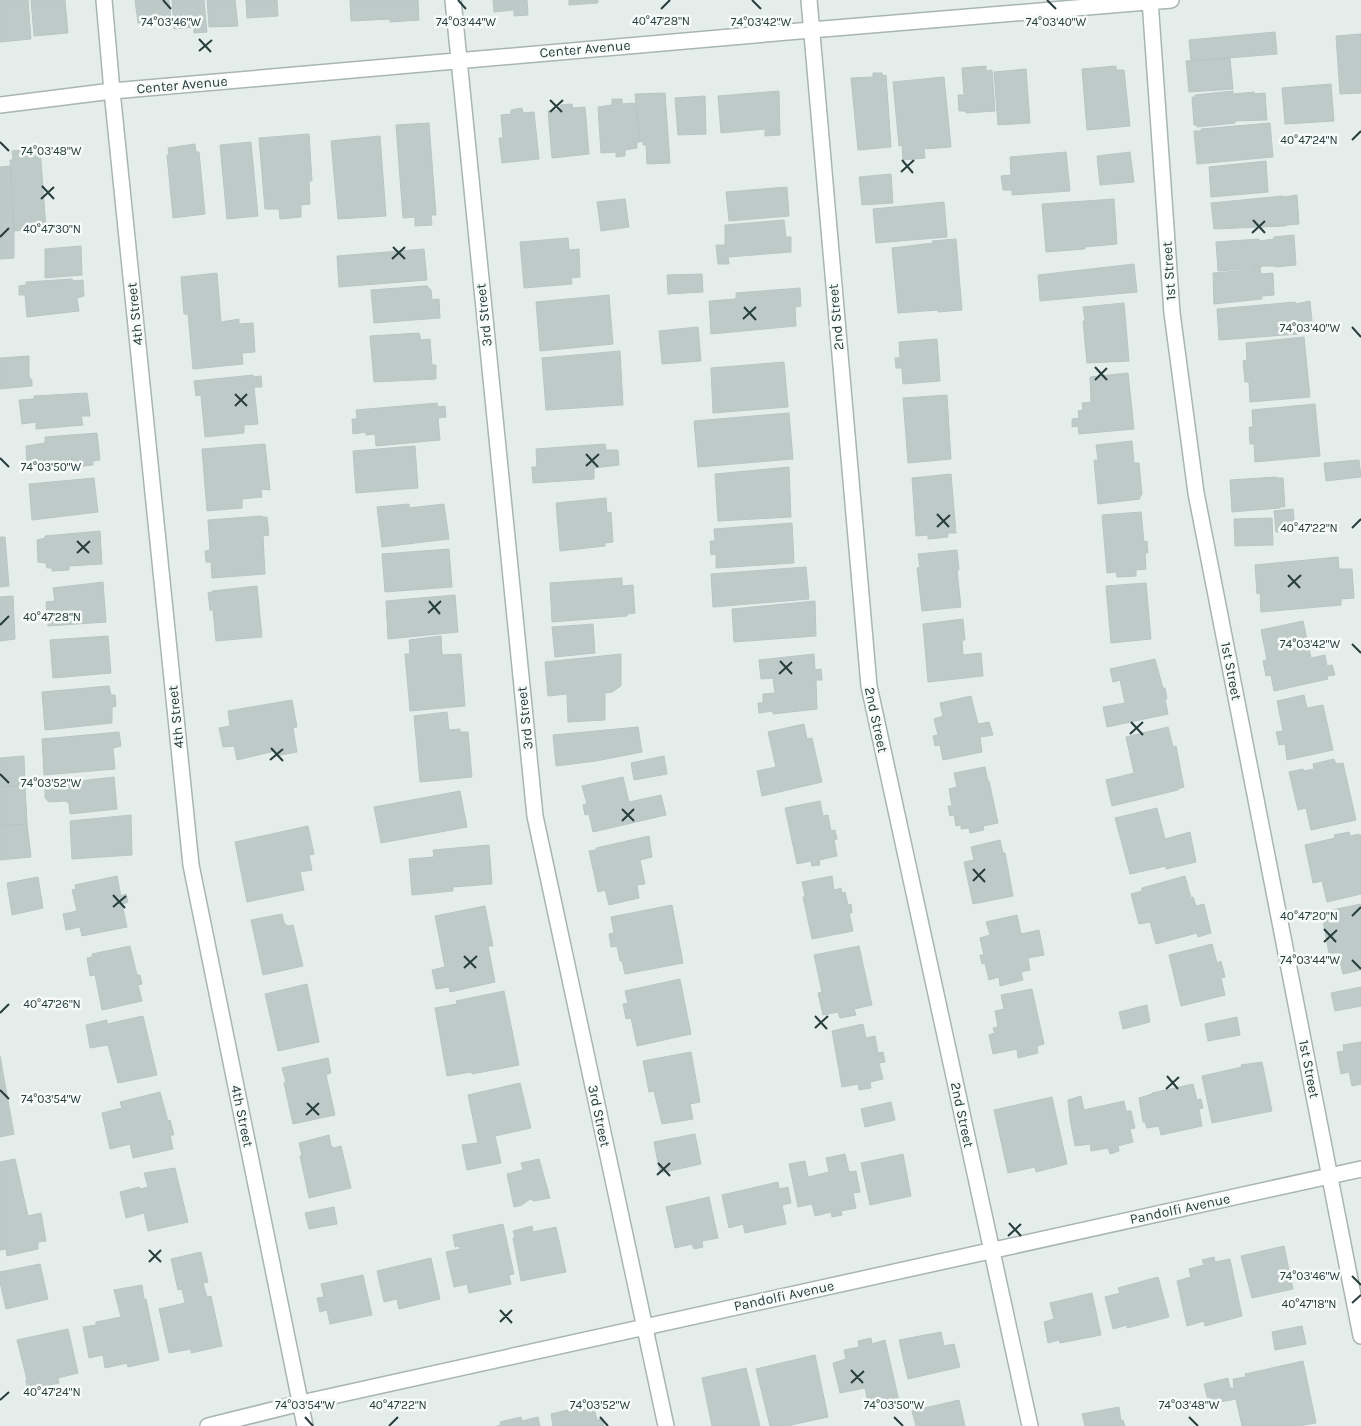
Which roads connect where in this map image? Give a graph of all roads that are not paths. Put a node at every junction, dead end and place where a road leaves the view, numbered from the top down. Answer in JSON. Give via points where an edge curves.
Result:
{"nodes":[{"id":1,"x":104,"y":0,"type":"edge"},
{"id":2,"x":453,"y":0,"type":"edge"},
{"id":3,"x":808,"y":0,"type":"edge"},
{"id":4,"x":1171,"y":0,"type":"edge"},
{"id":5,"x":1150,"y":1,"type":"edge"},
{"id":6,"x":811,"y":30,"type":"junction"},
{"id":7,"x":458,"y":60,"type":"junction"},
{"id":8,"x":112,"y":91,"type":"junction"},
{"id":9,"x":0,"y":105,"type":"edge"},
{"id":10,"x":1361,"y":1169,"type":"edge"},
{"id":11,"x":1330,"y":1176,"type":"junction"},
{"id":12,"x":992,"y":1250,"type":"junction"},
{"id":13,"x":645,"y":1327,"type":"junction"},
{"id":14,"x":1361,"y":1336,"type":"edge"},
{"id":15,"x":301,"y":1403,"type":"junction"},
{"id":16,"x":208,"y":1426,"type":"edge"},
{"id":17,"x":306,"y":1426,"type":"edge"},
{"id":18,"x":666,"y":1426,"type":"edge"},
{"id":19,"x":1030,"y":1426,"type":"edge"}],
"edges":[{"from":1,"to":8,"type":"street","name":"4th Street"},
{"from":2,"to":7,"type":"street","name":"3rd Street"},
{"from":3,"to":6,"type":"street","name":"2nd Street"},
{"from":4,"to":5,"type":"street","name":"Center Avenue"},
{"from":5,"to":6,"type":"street","name":"Center Avenue"},
{"from":5,"to":11,"type":"street","name":"1st Street","via":[[1172,314],[1196,493]]},
{"from":6,"to":7,"type":"street","name":"Center Avenue"},
{"from":6,"to":12,"type":"street","name":"2nd Street","via":[[869,686]]},
{"from":7,"to":8,"type":"street","name":"Center Avenue"},
{"from":7,"to":13,"type":"street","name":"3rd Street","via":[[535,816]]},
{"from":8,"to":9,"type":"street","name":"Center Avenue"},
{"from":8,"to":15,"type":"street","name":"4th Street","via":[[191,865]]},
{"from":10,"to":11,"type":"street","name":"Pandolfi Avenue"},
{"from":11,"to":12,"type":"street","name":"Pandolfi Avenue"},
{"from":11,"to":14,"type":"street","name":"1st Street"},
{"from":12,"to":13,"type":"street","name":"Pandolfi Avenue"},
{"from":12,"to":19,"type":"street","name":"2nd Street"},
{"from":13,"to":15,"type":"street","name":"Pandolfi Avenue"},
{"from":13,"to":18,"type":"street","name":"3rd Street"},
{"from":15,"to":16,"type":"street","name":"Pandolfi Avenue"},
{"from":15,"to":17,"type":"street","name":"4th Street"}]}
